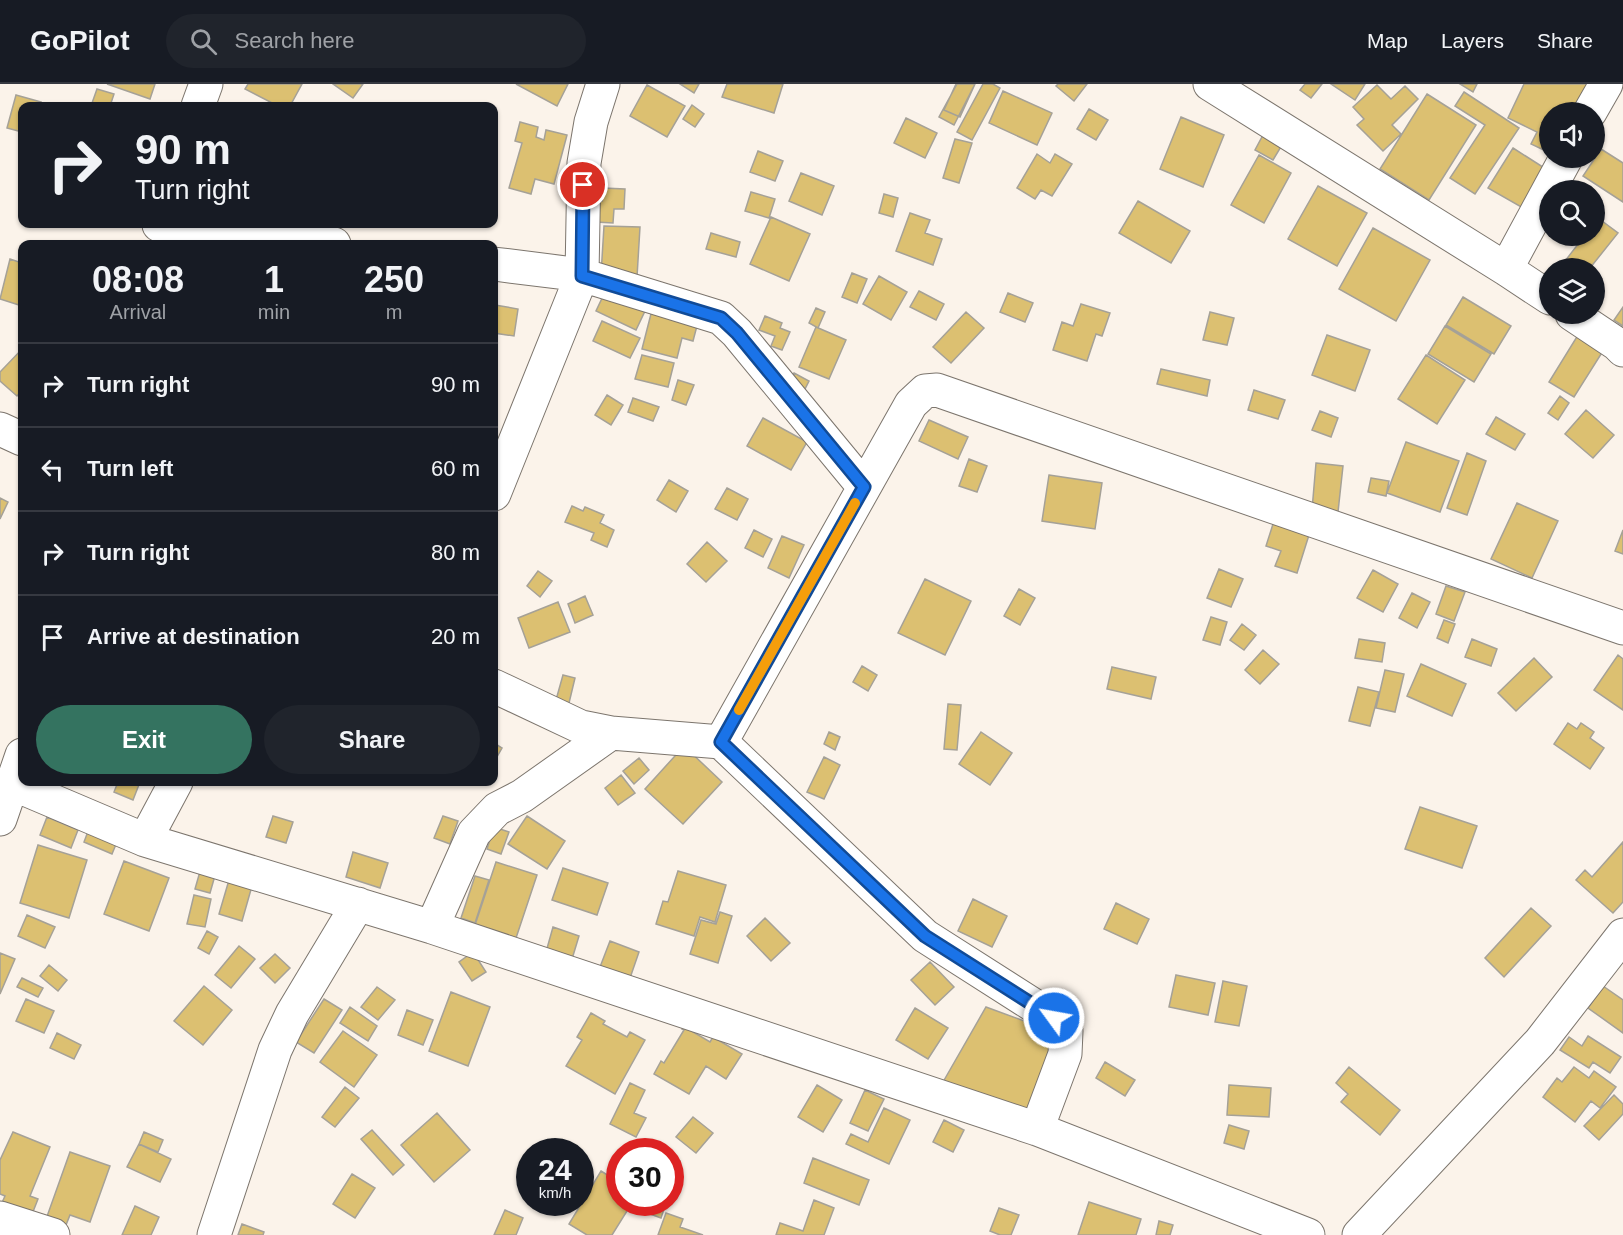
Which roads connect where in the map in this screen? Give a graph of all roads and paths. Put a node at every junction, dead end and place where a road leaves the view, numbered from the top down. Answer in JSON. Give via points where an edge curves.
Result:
{"nodes":[{"id":1,"x":206,"y":84,"type":"edge"},
{"id":2,"x":603,"y":84,"type":"edge"},
{"id":3,"x":1210,"y":84,"type":"edge"},
{"id":4,"x":1606,"y":84,"type":"edge"},
{"id":5,"x":199,"y":102,"type":"edge"},
{"id":6,"x":1596,"y":102,"type":"edge"},
{"id":7,"x":1561,"y":168,"type":"edge"},
{"id":8,"x":157,"y":231,"type":"edge"},
{"id":9,"x":280,"y":240,"type":"edge"},
{"id":10,"x":498,"y":265,"type":"edge"},
{"id":11,"x":1506,"y":269,"type":"junction"},
{"id":12,"x":582,"y":276,"type":"junction"},
{"id":13,"x":1539,"y":291,"type":"edge"},
{"id":14,"x":1586,"y":324,"type":"edge"},
{"id":15,"x":1623,"y":350,"type":"edge"},
{"id":16,"x":0,"y":429,"type":"edge"},
{"id":17,"x":18,"y":437,"type":"edge"},
{"id":18,"x":498,"y":484,"type":"edge"},
{"id":19,"x":864,"y":487,"type":"junction"},
{"id":20,"x":1623,"y":628,"type":"edge"},
{"id":21,"x":498,"y":688,"type":"edge"},
{"id":22,"x":611,"y":733,"type":"junction"},
{"id":23,"x":721,"y":742,"type":"junction"},
{"id":24,"x":18,"y":769,"type":"edge"},
{"id":25,"x":48,"y":786,"type":"edge"},
{"id":26,"x":174,"y":786,"type":"edge"},
{"id":27,"x":0,"y":819,"type":"edge"},
{"id":28,"x":145,"y":840,"type":"junction"},
{"id":29,"x":358,"y":904,"type":"junction"},
{"id":30,"x":432,"y":927,"type":"junction"},
{"id":31,"x":1623,"y":935,"type":"edge"},
{"id":32,"x":1037,"y":1129,"type":"junction"},
{"id":33,"x":0,"y":1218,"type":"edge"},
{"id":34,"x":53,"y":1235,"type":"edge"},
{"id":35,"x":214,"y":1235,"type":"edge"},
{"id":36,"x":1308,"y":1235,"type":"edge"},
{"id":37,"x":1359,"y":1235,"type":"edge"}],
"edges":[{"from":1,"to":5,"type":"street"},
{"from":2,"to":12,"type":"street","via":[[584,163]]},
{"from":3,"to":11,"type":"street"},
{"from":4,"to":6,"type":"street"},
{"from":7,"to":11,"type":"street"},
{"from":8,"to":9,"type":"street"},
{"from":10,"to":12,"type":"street"},
{"from":11,"to":13,"type":"street"},
{"from":12,"to":18,"type":"street"},
{"from":12,"to":19,"type":"street","via":[[721,318]]},
{"from":14,"to":15,"type":"street"},
{"from":16,"to":17,"type":"street"},
{"from":19,"to":20,"type":"street","via":[[911,404],[925,391],[937,390]]},
{"from":19,"to":23,"type":"street"},
{"from":21,"to":22,"type":"street","via":[[581,727]]},
{"from":22,"to":23,"type":"street"},
{"from":22,"to":30,"type":"street","via":[[522,796],[497,809],[474,833]]},
{"from":23,"to":32,"type":"street","via":[[925,936],[1054,1018],[1066,1031],[1065,1054]]},
{"from":24,"to":27,"type":"street"},
{"from":25,"to":28,"type":"street"},
{"from":26,"to":28,"type":"street"},
{"from":28,"to":29,"type":"street"},
{"from":29,"to":30,"type":"street"},
{"from":29,"to":35,"type":"street","via":[[274,1050]]},
{"from":30,"to":32,"type":"street"},
{"from":31,"to":37,"type":"street","via":[[1540,1042]]},
{"from":32,"to":36,"type":"street"},
{"from":33,"to":34,"type":"street"}]}
